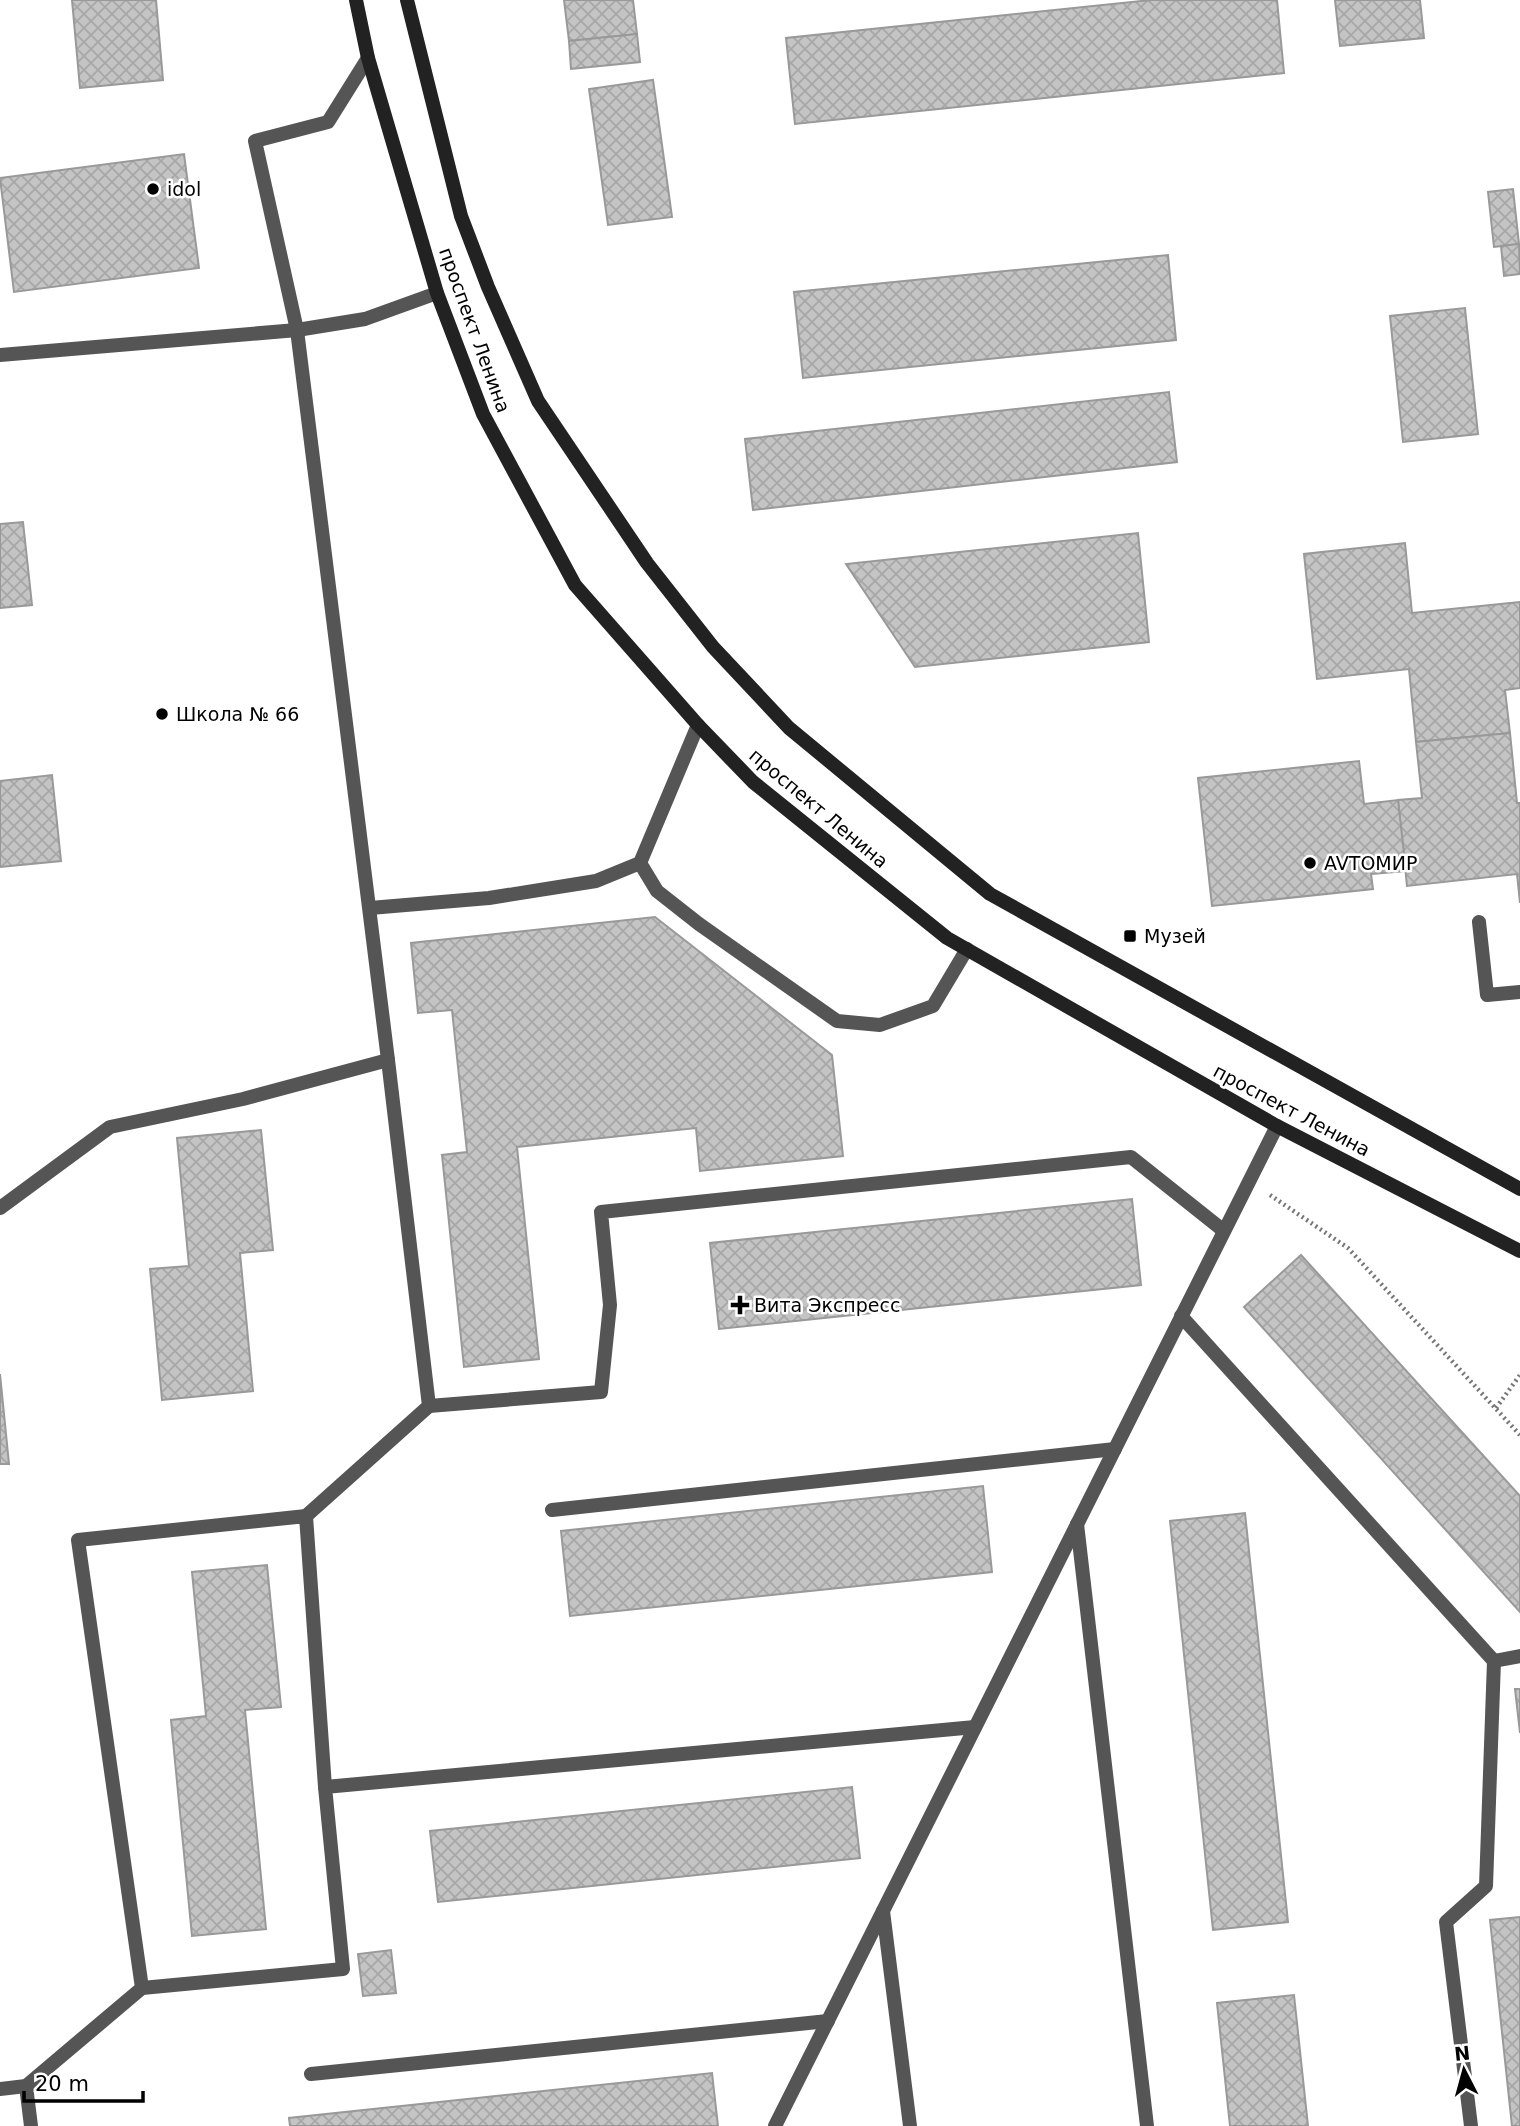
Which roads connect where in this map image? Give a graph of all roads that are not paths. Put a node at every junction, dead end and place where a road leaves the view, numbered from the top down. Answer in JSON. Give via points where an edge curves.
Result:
{"nodes":[{"id":1,"x":356,"y":0,"type":"edge"},
{"id":2,"x":407,"y":0,"type":"edge"},
{"id":3,"x":368,"y":58,"type":"junction"},
{"id":4,"x":437,"y":293,"type":"junction"},
{"id":5,"x":297,"y":330,"type":"junction"},
{"id":6,"x":0,"y":355,"type":"edge"},
{"id":7,"x":698,"y":725,"type":"junction"},
{"id":8,"x":640,"y":863,"type":"junction"},
{"id":9,"x":370,"y":908,"type":"junction"},
{"id":10,"x":1479,"y":922,"type":"dead end"},
{"id":11,"x":967,"y":949,"type":"junction"},
{"id":12,"x":1520,"y":992,"type":"edge"},
{"id":13,"x":388,"y":1060,"type":"junction"},
{"id":14,"x":1277,"y":1126,"type":"junction"},
{"id":15,"x":1520,"y":1189,"type":"edge"},
{"id":16,"x":0,"y":1208,"type":"edge"},
{"id":17,"x":1224,"y":1231,"type":"junction"},
{"id":18,"x":1520,"y":1251,"type":"edge"},
{"id":19,"x":1181,"y":1316,"type":"junction"},
{"id":20,"x":429,"y":1406,"type":"junction"},
{"id":21,"x":1115,"y":1449,"type":"junction"},
{"id":22,"x":552,"y":1510,"type":"dead end"},
{"id":23,"x":306,"y":1516,"type":"junction"},
{"id":24,"x":1077,"y":1524,"type":"junction"},
{"id":25,"x":1520,"y":1656,"type":"edge"},
{"id":26,"x":1494,"y":1661,"type":"junction"},
{"id":27,"x":975,"y":1727,"type":"junction"},
{"id":28,"x":325,"y":1787,"type":"junction"},
{"id":29,"x":883,"y":1910,"type":"junction"},
{"id":30,"x":142,"y":1988,"type":"junction"},
{"id":31,"x":828,"y":2021,"type":"junction"},
{"id":32,"x":311,"y":2074,"type":"dead end"},
{"id":33,"x":26,"y":2086,"type":"junction"},
{"id":34,"x":0,"y":2089,"type":"edge"},
{"id":35,"x":31,"y":2126,"type":"edge"},
{"id":36,"x":775,"y":2126,"type":"edge"},
{"id":37,"x":909,"y":2126,"type":"edge"},
{"id":38,"x":1147,"y":2126,"type":"edge"},
{"id":39,"x":1471,"y":2126,"type":"edge"}],
"edges":[{"from":1,"to":3,"type":"main road","name":"проспект Ленина"},
{"from":2,"to":15,"type":"main road","name":"проспект Ленина","via":[[461,216],[538,401],[647,563],[713,647],[789,729],[990,894]]},
{"from":3,"to":4,"type":"main road","name":"проспект Ленина"},
{"from":3,"to":5,"type":"lane","via":[[328,122],[255,141]]},
{"from":4,"to":5,"type":"lane","via":[[365,319]]},
{"from":4,"to":7,"type":"main road","name":"проспект Ленина","via":[[483,414],[575,585]]},
{"from":5,"to":6,"type":"lane"},
{"from":5,"to":9,"type":"lane"},
{"from":7,"to":8,"type":"lane"},
{"from":7,"to":11,"type":"main road","name":"проспект Ленина","via":[[753,782],[947,938]]},
{"from":8,"to":9,"type":"lane","via":[[596,881],[489,898]]},
{"from":8,"to":11,"type":"lane","via":[[657,891],[837,1021],[880,1025],[933,1006]]},
{"from":9,"to":13,"type":"lane"},
{"from":10,"to":12,"type":"lane","via":[[1487,995]]},
{"from":11,"to":14,"type":"main road","name":"проспект Ленина"},
{"from":13,"to":16,"type":"lane","via":[[110,1128]]},
{"from":13,"to":20,"type":"lane"},
{"from":14,"to":17,"type":"lane"},
{"from":14,"to":18,"type":"main road","name":"проспект Ленина"},
{"from":17,"to":19,"type":"lane"},
{"from":17,"to":20,"type":"lane","via":[[1131,1157],[601,1212],[610,1305],[601,1392]]},
{"from":19,"to":21,"type":"lane"},
{"from":19,"to":26,"type":"lane"},
{"from":20,"to":23,"type":"lane"},
{"from":21,"to":22,"type":"lane"},
{"from":21,"to":24,"type":"lane"},
{"from":23,"to":28,"type":"lane"},
{"from":23,"to":30,"type":"lane","via":[[79,1539]]},
{"from":24,"to":27,"type":"lane"},
{"from":24,"to":38,"type":"lane"},
{"from":25,"to":26,"type":"lane"},
{"from":26,"to":39,"type":"lane","via":[[1486,1886],[1446,1922]]},
{"from":27,"to":28,"type":"lane"},
{"from":27,"to":29,"type":"lane"},
{"from":28,"to":30,"type":"lane","via":[[343,1969]]},
{"from":29,"to":31,"type":"lane"},
{"from":29,"to":37,"type":"lane"},
{"from":30,"to":33,"type":"lane"},
{"from":31,"to":32,"type":"lane"},
{"from":31,"to":36,"type":"lane"},
{"from":33,"to":34,"type":"lane"},
{"from":33,"to":35,"type":"lane"}]}
